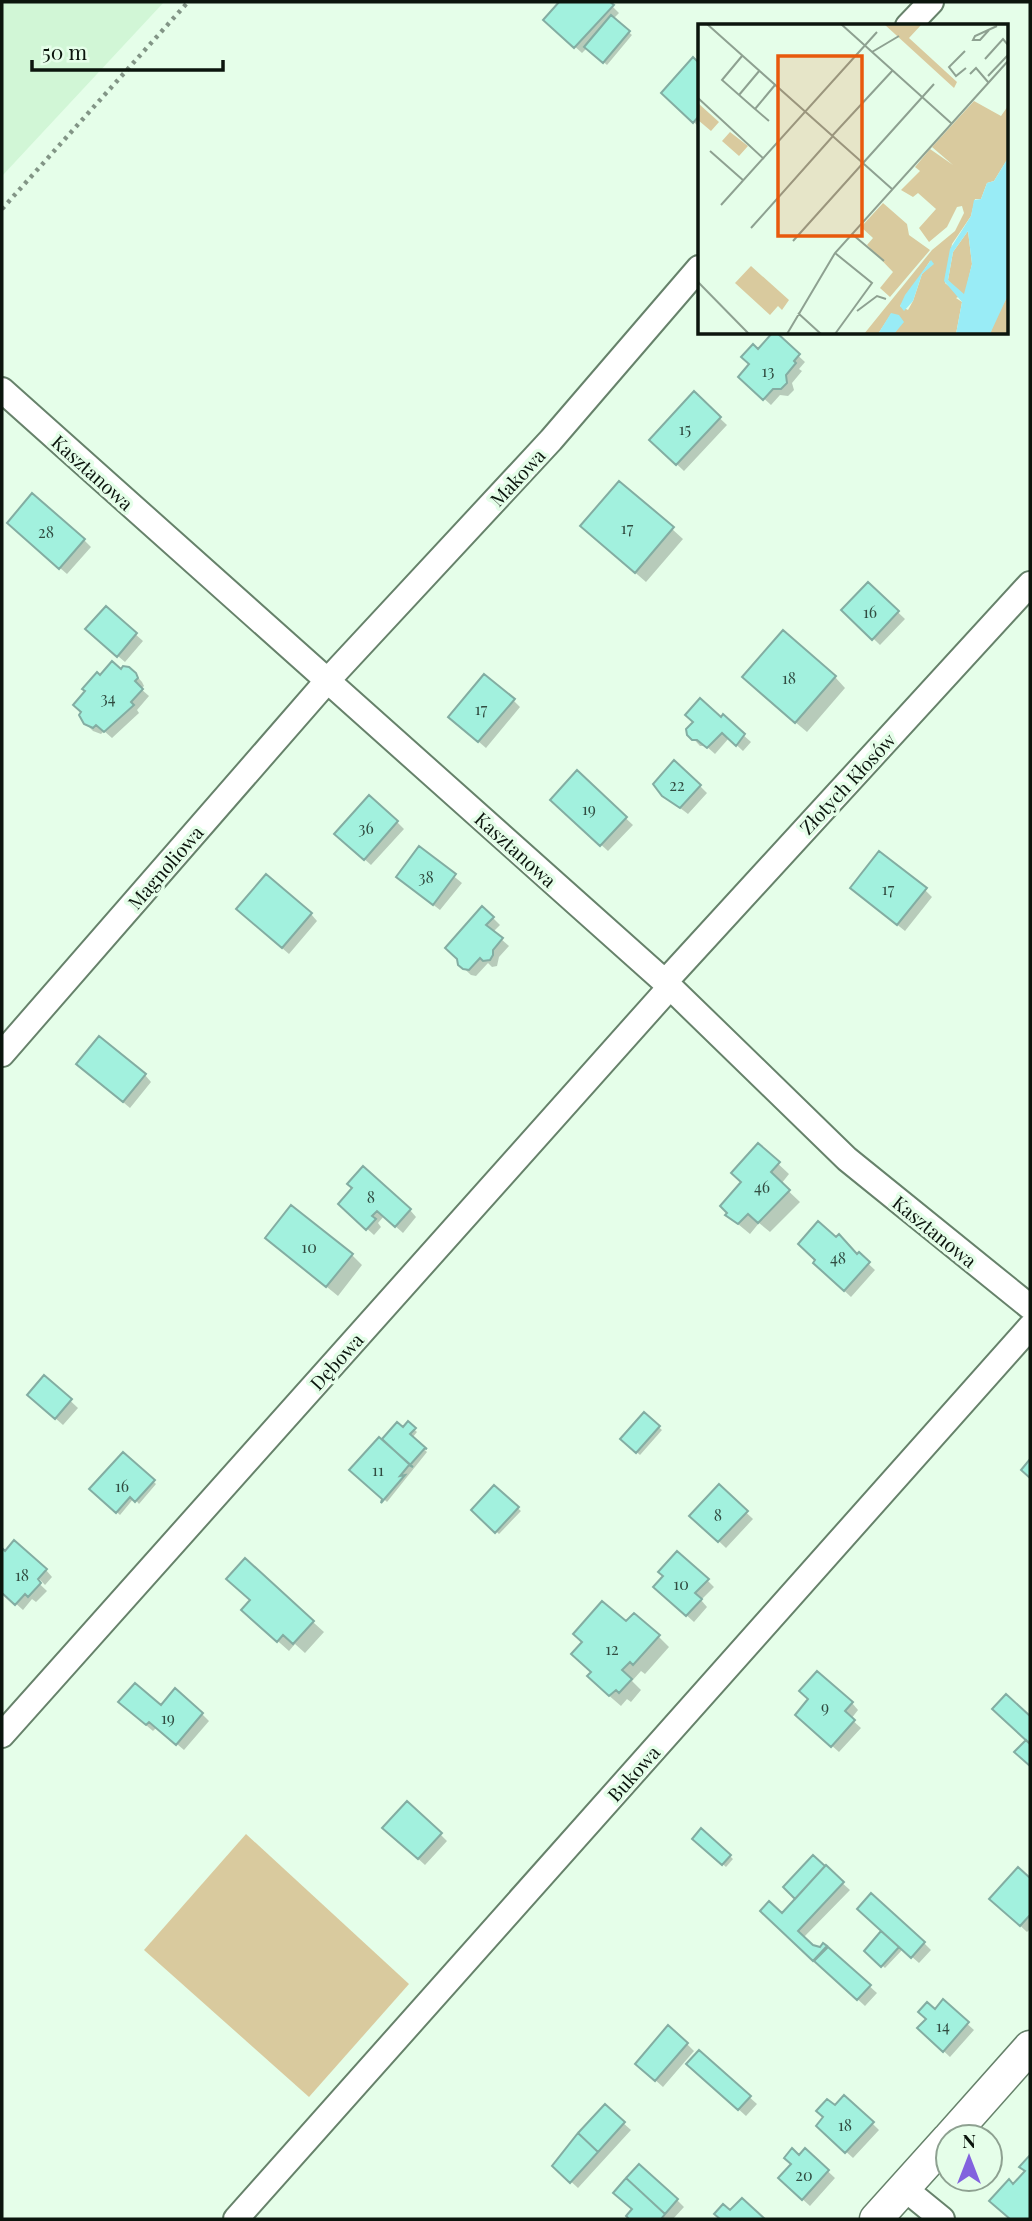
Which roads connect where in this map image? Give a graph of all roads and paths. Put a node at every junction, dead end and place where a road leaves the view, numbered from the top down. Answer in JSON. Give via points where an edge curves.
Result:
{"nodes":[{"id":1,"x":188,"y":2,"type":"edge"},
{"id":2,"x":931,"y":2,"type":"edge"},
{"id":3,"x":910,"y":24,"type":"edge"},
{"id":4,"x":2,"y":209,"type":"edge"},
{"id":5,"x":698,"y":269,"type":"edge"},
{"id":6,"x":2,"y":390,"type":"edge"},
{"id":7,"x":1030,"y":584,"type":"edge"},
{"id":8,"x":328,"y":680,"type":"junction"},
{"id":9,"x":667,"y":984,"type":"junction"},
{"id":10,"x":2,"y":1054,"type":"edge"},
{"id":11,"x":1030,"y":1307,"type":"edge"},
{"id":12,"x":1030,"y":1327,"type":"edge"},
{"id":13,"x":2,"y":1735,"type":"edge"},
{"id":14,"x":1030,"y":2047,"type":"edge"},
{"id":15,"x":962,"y":2123,"type":"edge"},
{"id":16,"x":934,"y":2155,"type":"edge"},
{"id":17,"x":904,"y":2188,"type":"junction"},
{"id":18,"x":236,"y":2219,"type":"edge"},
{"id":19,"x":876,"y":2219,"type":"edge"},
{"id":20,"x":942,"y":2219,"type":"edge"}],
"edges":[{"from":1,"to":4,"type":"path"},
{"from":2,"to":3,"type":"street"},
{"from":5,"to":8,"type":"street","name":"Makowa","via":[[551,440]]},
{"from":6,"to":8,"type":"street","name":"Kasztanowa"},
{"from":7,"to":9,"type":"street","name":"Złotych Kłosów"},
{"from":8,"to":9,"type":"street","name":"Kasztanowa"},
{"from":8,"to":10,"type":"street","name":"Magnoliowa"},
{"from":9,"to":11,"type":"street","name":"Kasztanowa","via":[[847,1159]]},
{"from":9,"to":13,"type":"street","name":"Dębowa"},
{"from":12,"to":18,"type":"street","name":"Bukowa"},
{"from":14,"to":15,"type":"street"},
{"from":16,"to":17,"type":"street"},
{"from":17,"to":19,"type":"street"},
{"from":17,"to":20,"type":"street"}]}
